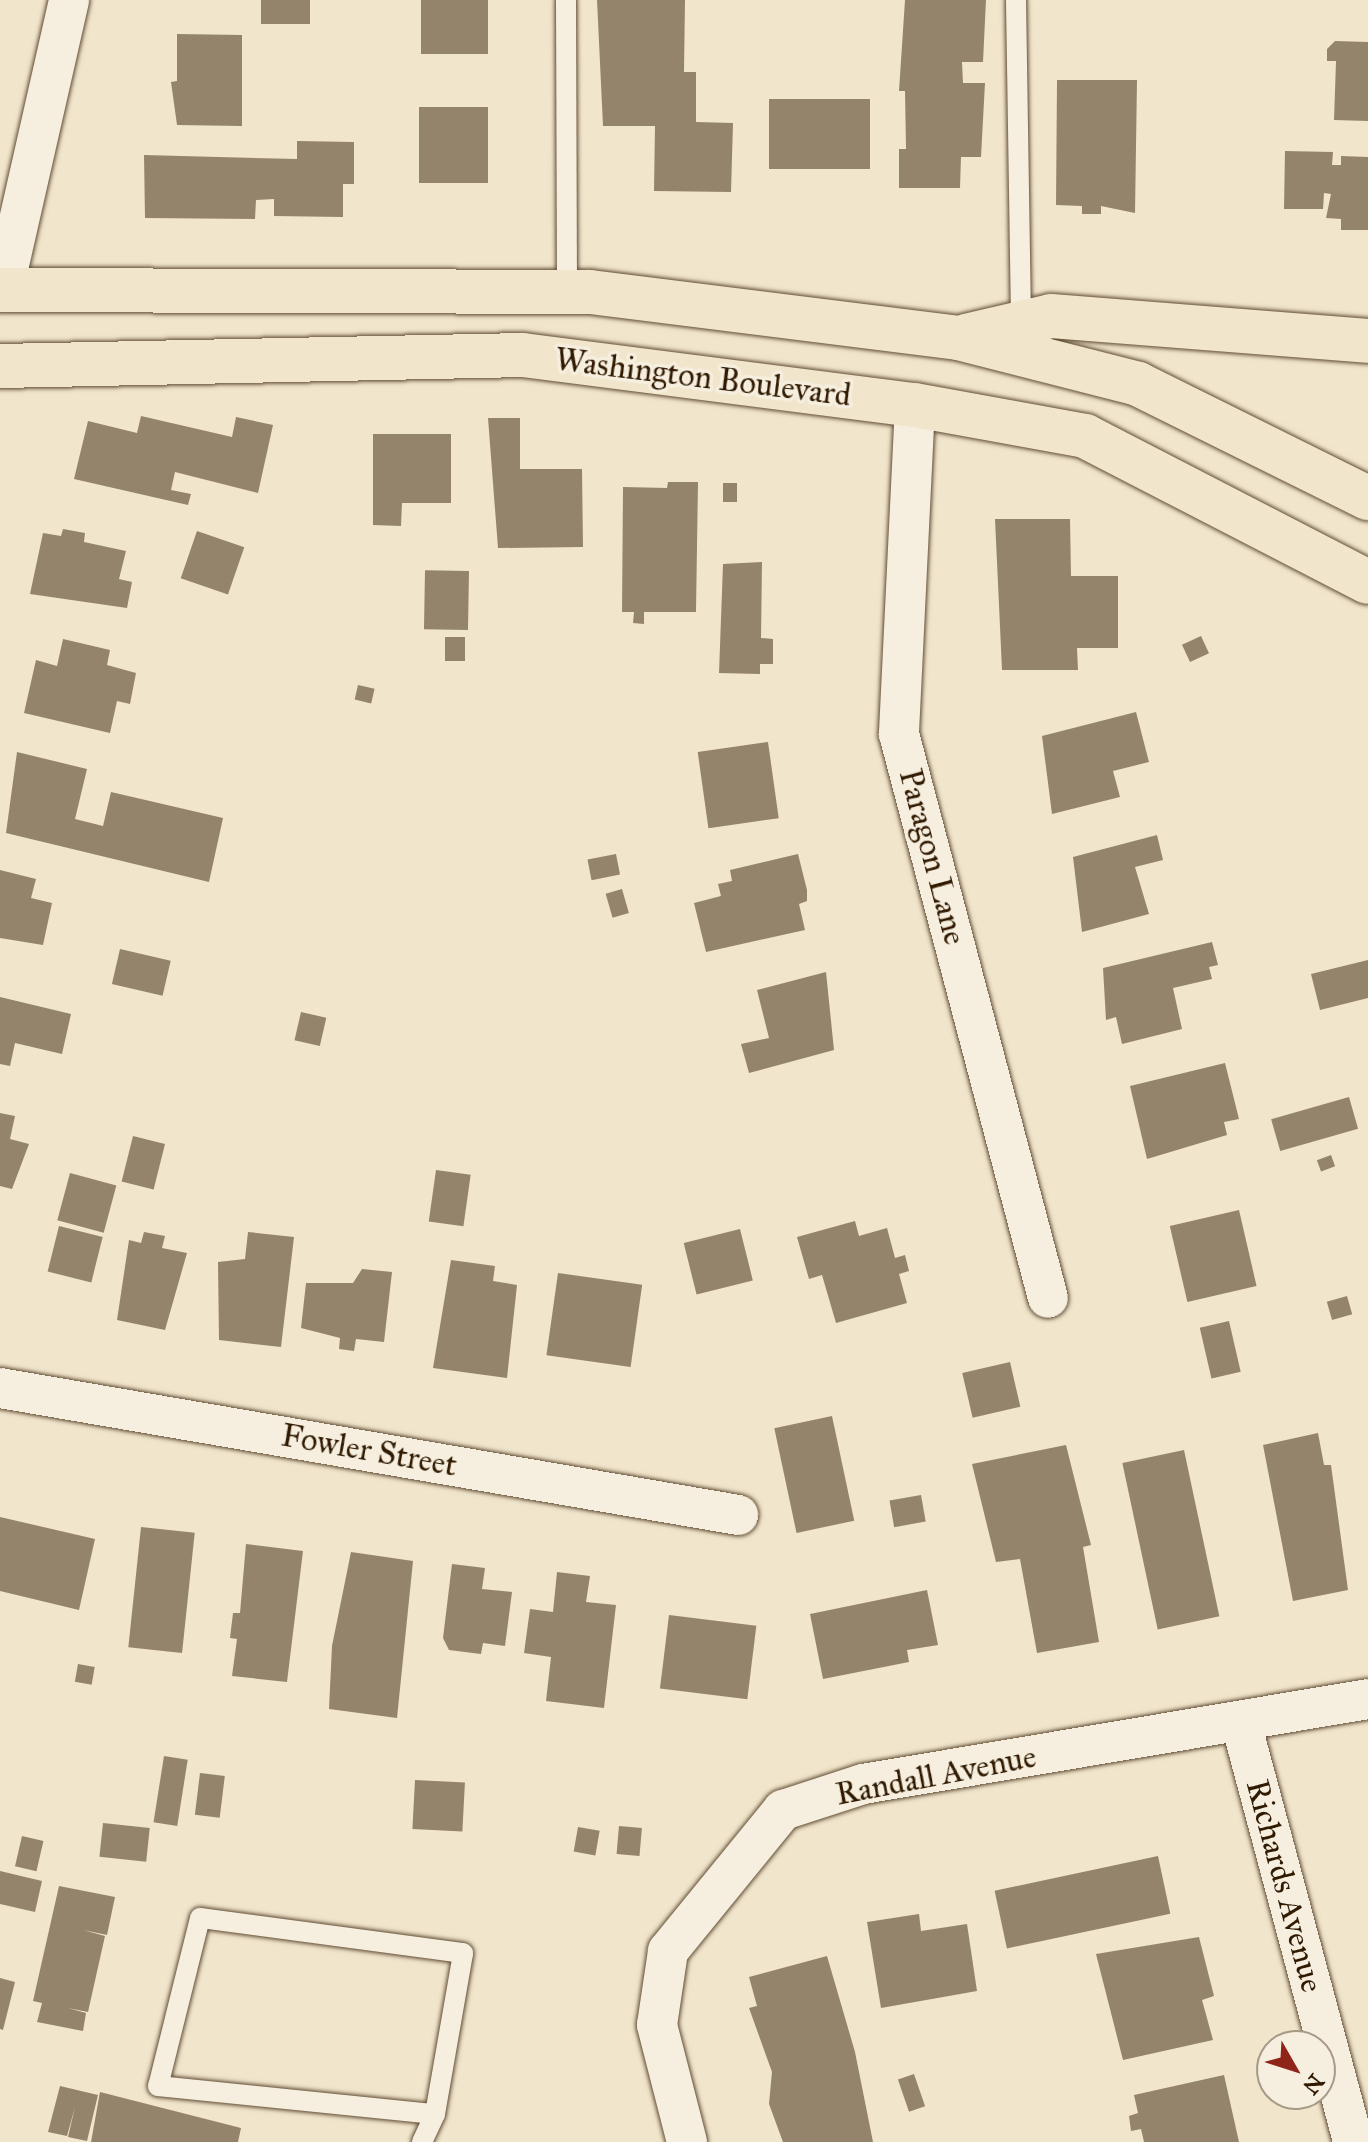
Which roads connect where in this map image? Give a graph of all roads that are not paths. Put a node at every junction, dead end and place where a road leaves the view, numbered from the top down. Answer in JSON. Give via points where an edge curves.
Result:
{"nodes":[{"id":1,"x":69,"y":0,"type":"edge"},
{"id":2,"x":566,"y":0,"type":"edge"},
{"id":3,"x":1016,"y":0,"type":"edge"},
{"id":4,"x":2,"y":290,"type":"edge"},
{"id":5,"x":567,"y":292,"type":"junction"},
{"id":6,"x":1021,"y":323,"type":"junction"},
{"id":7,"x":958,"y":338,"type":"junction"},
{"id":8,"x":1368,"y":341,"type":"edge"},
{"id":9,"x":0,"y":366,"type":"edge"},
{"id":10,"x":915,"y":405,"type":"junction"},
{"id":11,"x":1368,"y":498,"type":"edge"},
{"id":12,"x":1368,"y":582,"type":"edge"},
{"id":13,"x":1048,"y":1298,"type":"dead end"},
{"id":14,"x":0,"y":1388,"type":"edge"},
{"id":15,"x":738,"y":1515,"type":"dead end"},
{"id":16,"x":1368,"y":1699,"type":"edge"},
{"id":17,"x":1241,"y":1723,"type":"junction"},
{"id":18,"x":435,"y":2114,"type":"junction"},
{"id":19,"x":422,"y":2142,"type":"edge"},
{"id":20,"x":687,"y":2142,"type":"edge"},
{"id":21,"x":1353,"y":2142,"type":"edge"}],
"edges":[{"from":1,"to":4,"type":"street"},
{"from":2,"to":5,"type":"lane"},
{"from":3,"to":6,"type":"lane"},
{"from":4,"to":5,"type":"main road"},
{"from":5,"to":7,"type":"main road"},
{"from":6,"to":7,"type":"main road"},
{"from":6,"to":8,"type":"main road","via":[[1051,316],[1140,319]]},
{"from":7,"to":11,"type":"main road","via":[[1138,384]]},
{"from":9,"to":10,"type":"main road","name":"Washington Boulevard","via":[[523,355]]},
{"from":10,"to":12,"type":"main road","name":"Washington Boulevard","via":[[1085,436]]},
{"from":10,"to":13,"type":"street","name":"Paragon Lane","via":[[899,734]]},
{"from":14,"to":15,"type":"street","name":"Fowler Street"},
{"from":16,"to":17,"type":"street","name":"Randall Avenue"},
{"from":17,"to":20,"type":"street","name":"Randall Avenue","via":[[863,1784],[783,1810],[668,1951],[657,2025]]},
{"from":17,"to":21,"type":"street","name":"Richards Avenue"},
{"from":18,"to":18,"type":"lane","via":[[463,1953],[200,1918],[158,2086]]},
{"from":18,"to":19,"type":"lane"}]}
